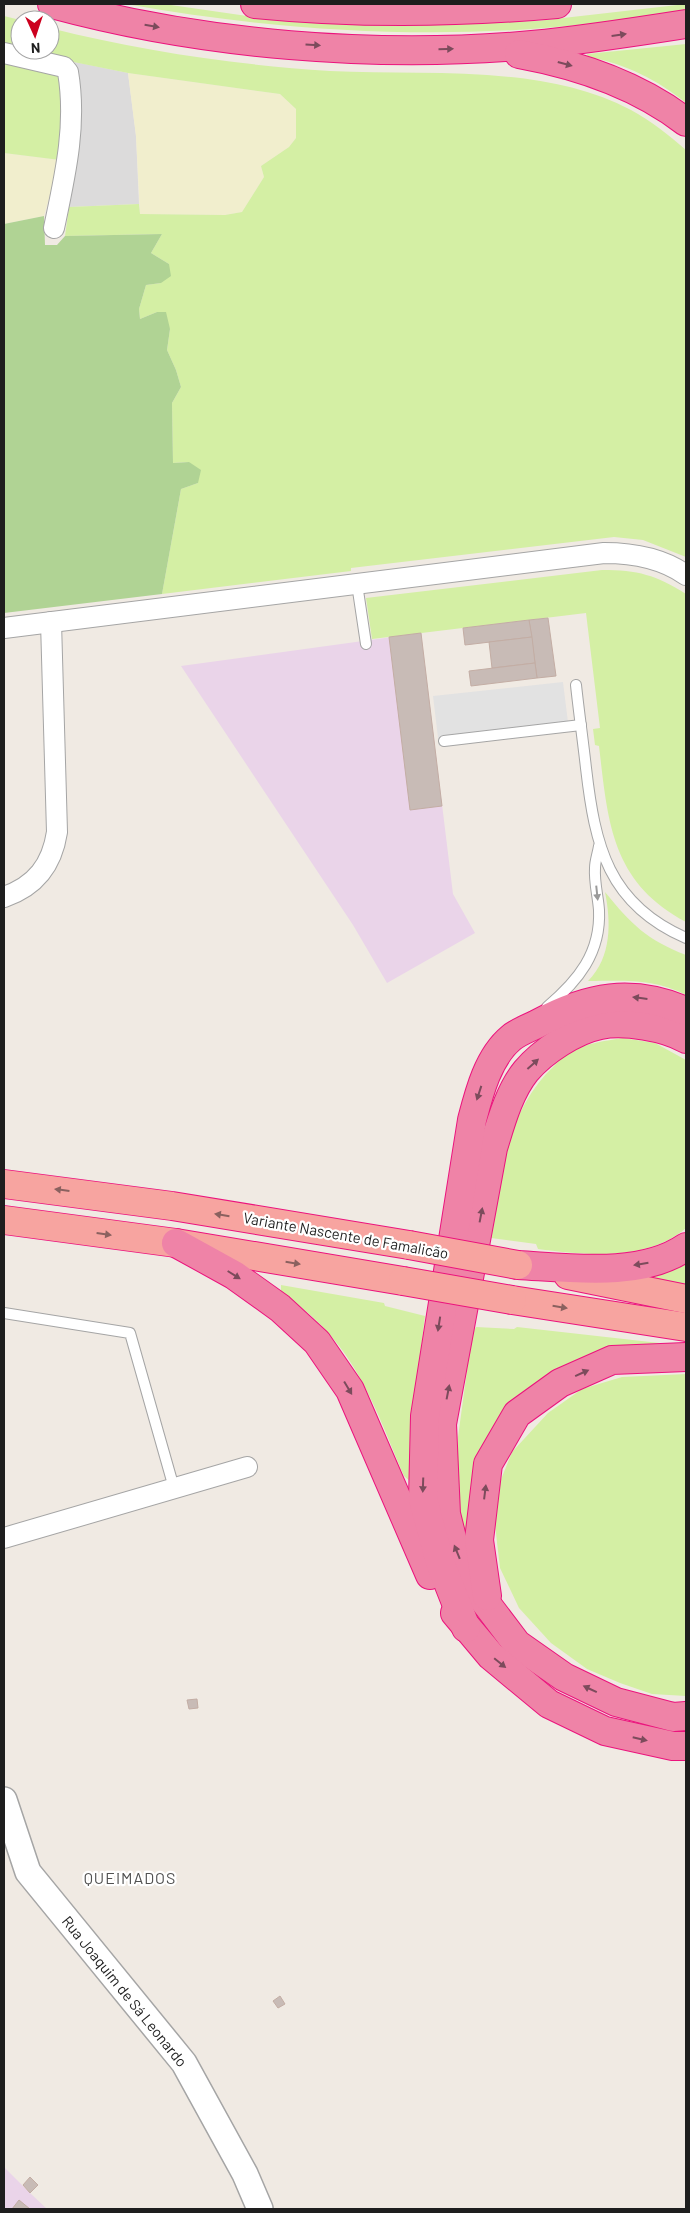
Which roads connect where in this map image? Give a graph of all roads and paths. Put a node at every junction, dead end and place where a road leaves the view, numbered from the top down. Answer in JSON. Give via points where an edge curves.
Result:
{"nodes":[{"id":1,"x":52,"y":4,"type":"edge"},
{"id":2,"x":255,"y":4,"type":"edge"},
{"id":3,"x":557,"y":4,"type":"edge"},
{"id":4,"x":686,"y":24,"type":"edge"},
{"id":5,"x":483,"y":48,"type":"junction"},
{"id":6,"x":4,"y":53,"type":"edge"},
{"id":7,"x":686,"y":122,"type":"edge"},
{"id":8,"x":54,"y":228,"type":"dead end"},
{"id":9,"x":686,"y":575,"type":"edge"},
{"id":10,"x":357,"y":584,"type":"junction"},
{"id":11,"x":51,"y":622,"type":"junction"},
{"id":12,"x":4,"y":628,"type":"edge"},
{"id":13,"x":366,"y":644,"type":"dead end"},
{"id":14,"x":576,"y":685,"type":"dead end"},
{"id":15,"x":581,"y":725,"type":"junction"},
{"id":16,"x":444,"y":741,"type":"dead end"},
{"id":17,"x":599,"y":845,"type":"junction"},
{"id":18,"x":4,"y":898,"type":"edge"},
{"id":19,"x":686,"y":938,"type":"edge"},
{"id":20,"x":686,"y":1011,"type":"edge"},
{"id":21,"x":510,"y":1039,"type":"junction"},
{"id":22,"x":686,"y":1039,"type":"edge"},
{"id":23,"x":4,"y":1184,"type":"edge"},
{"id":24,"x":4,"y":1220,"type":"edge"},
{"id":25,"x":176,"y":1243,"type":"junction"},
{"id":26,"x":686,"y":1247,"type":"edge"},
{"id":27,"x":518,"y":1265,"type":"junction"},
{"id":28,"x":686,"y":1299,"type":"edge"},
{"id":29,"x":4,"y":1313,"type":"edge"},
{"id":30,"x":686,"y":1327,"type":"edge"},
{"id":31,"x":686,"y":1357,"type":"edge"},
{"id":32,"x":247,"y":1467,"type":"dead end"},
{"id":33,"x":174,"y":1488,"type":"junction"},
{"id":34,"x":4,"y":1538,"type":"edge"},
{"id":35,"x":491,"y":1609,"type":"junction"},
{"id":36,"x":466,"y":1628,"type":"junction"},
{"id":37,"x":686,"y":1716,"type":"edge"},
{"id":38,"x":686,"y":1746,"type":"edge"},
{"id":39,"x":4,"y":1800,"type":"edge"},
{"id":40,"x":260,"y":2209,"type":"edge"}],
"edges":[{"from":1,"to":5,"type":"highway","one_way":true,"via":[[176,30],[263,41],[373,48]]},
{"from":2,"to":3,"type":"highway","via":[[367,12],[421,12]]},
{"from":5,"to":4,"type":"highway","one_way":true,"via":[[588,39]]},
{"from":5,"to":7,"type":"highway","one_way":true,"via":[[588,70],[647,96]]},
{"from":6,"to":8,"type":"street","via":[[64,67],[68,72],[68,162]]},
{"from":9,"to":10,"type":"street","via":[[646,557],[604,553]]},
{"from":10,"to":11,"type":"street"},
{"from":10,"to":13,"type":"lane"},
{"from":11,"to":12,"type":"street"},
{"from":11,"to":18,"type":"street","via":[[55,849],[46,869],[33,883]]},
{"from":14,"to":15,"type":"lane"},
{"from":15,"to":16,"type":"lane"},
{"from":15,"to":17,"type":"lane","via":[[591,810]]},
{"from":17,"to":19,"type":"lane","via":[[614,876],[635,904],[658,923]]},
{"from":17,"to":21,"type":"lane","one_way":true,"via":[[595,868],[598,936],[591,958],[578,978]]},
{"from":20,"to":21,"type":"highway","one_way":true,"via":[[662,1001],[629,997],[600,999],[565,1009]]},
{"from":21,"to":36,"type":"highway","one_way":true,"via":[[480,1088],[472,1120],[425,1416],[423,1499],[440,1562]]},
{"from":35,"to":22,"type":"highway","one_way":true,"via":[[473,1586],[455,1550],[446,1514],[442,1424],[493,1148],[506,1107],[526,1071],[558,1043],[601,1025],[641,1025],[676,1033]]},
{"from":27,"to":23,"type":"highway","name":"Variante Nascente de Famalicão","one_way":true,"bridge":true,"via":[[172,1206]]},
{"from":24,"to":25,"type":"highway","one_way":true},
{"from":25,"to":30,"type":"highway","one_way":true,"bridge":true},
{"from":25,"to":36,"type":"highway","one_way":true,"via":[[234,1275],[280,1308],[317,1342],[350,1390],[428,1572]]},
{"from":26,"to":27,"type":"highway","one_way":true,"via":[[647,1264],[597,1269]]},
{"from":27,"to":28,"type":"highway","name":"Variante Nascente de Famalicão"},
{"from":29,"to":33,"type":"lane","via":[[130,1334]]},
{"from":35,"to":31,"type":"highway","one_way":true,"via":[[479,1540],[488,1464],[517,1414],[560,1383],[612,1360]]},
{"from":32,"to":33,"type":"street"},
{"from":33,"to":34,"type":"street"},
{"from":37,"to":35,"type":"highway","one_way":true,"via":[[673,1717],[616,1702],[564,1677],[517,1644]]},
{"from":36,"to":38,"type":"highway","one_way":true,"via":[[491,1656],[549,1704],[605,1731]]},
{"from":39,"to":40,"type":"street","name":"Rua Joaquim de Sá Leonardo","via":[[28,1872],[184,2064],[245,2174]]}]}
